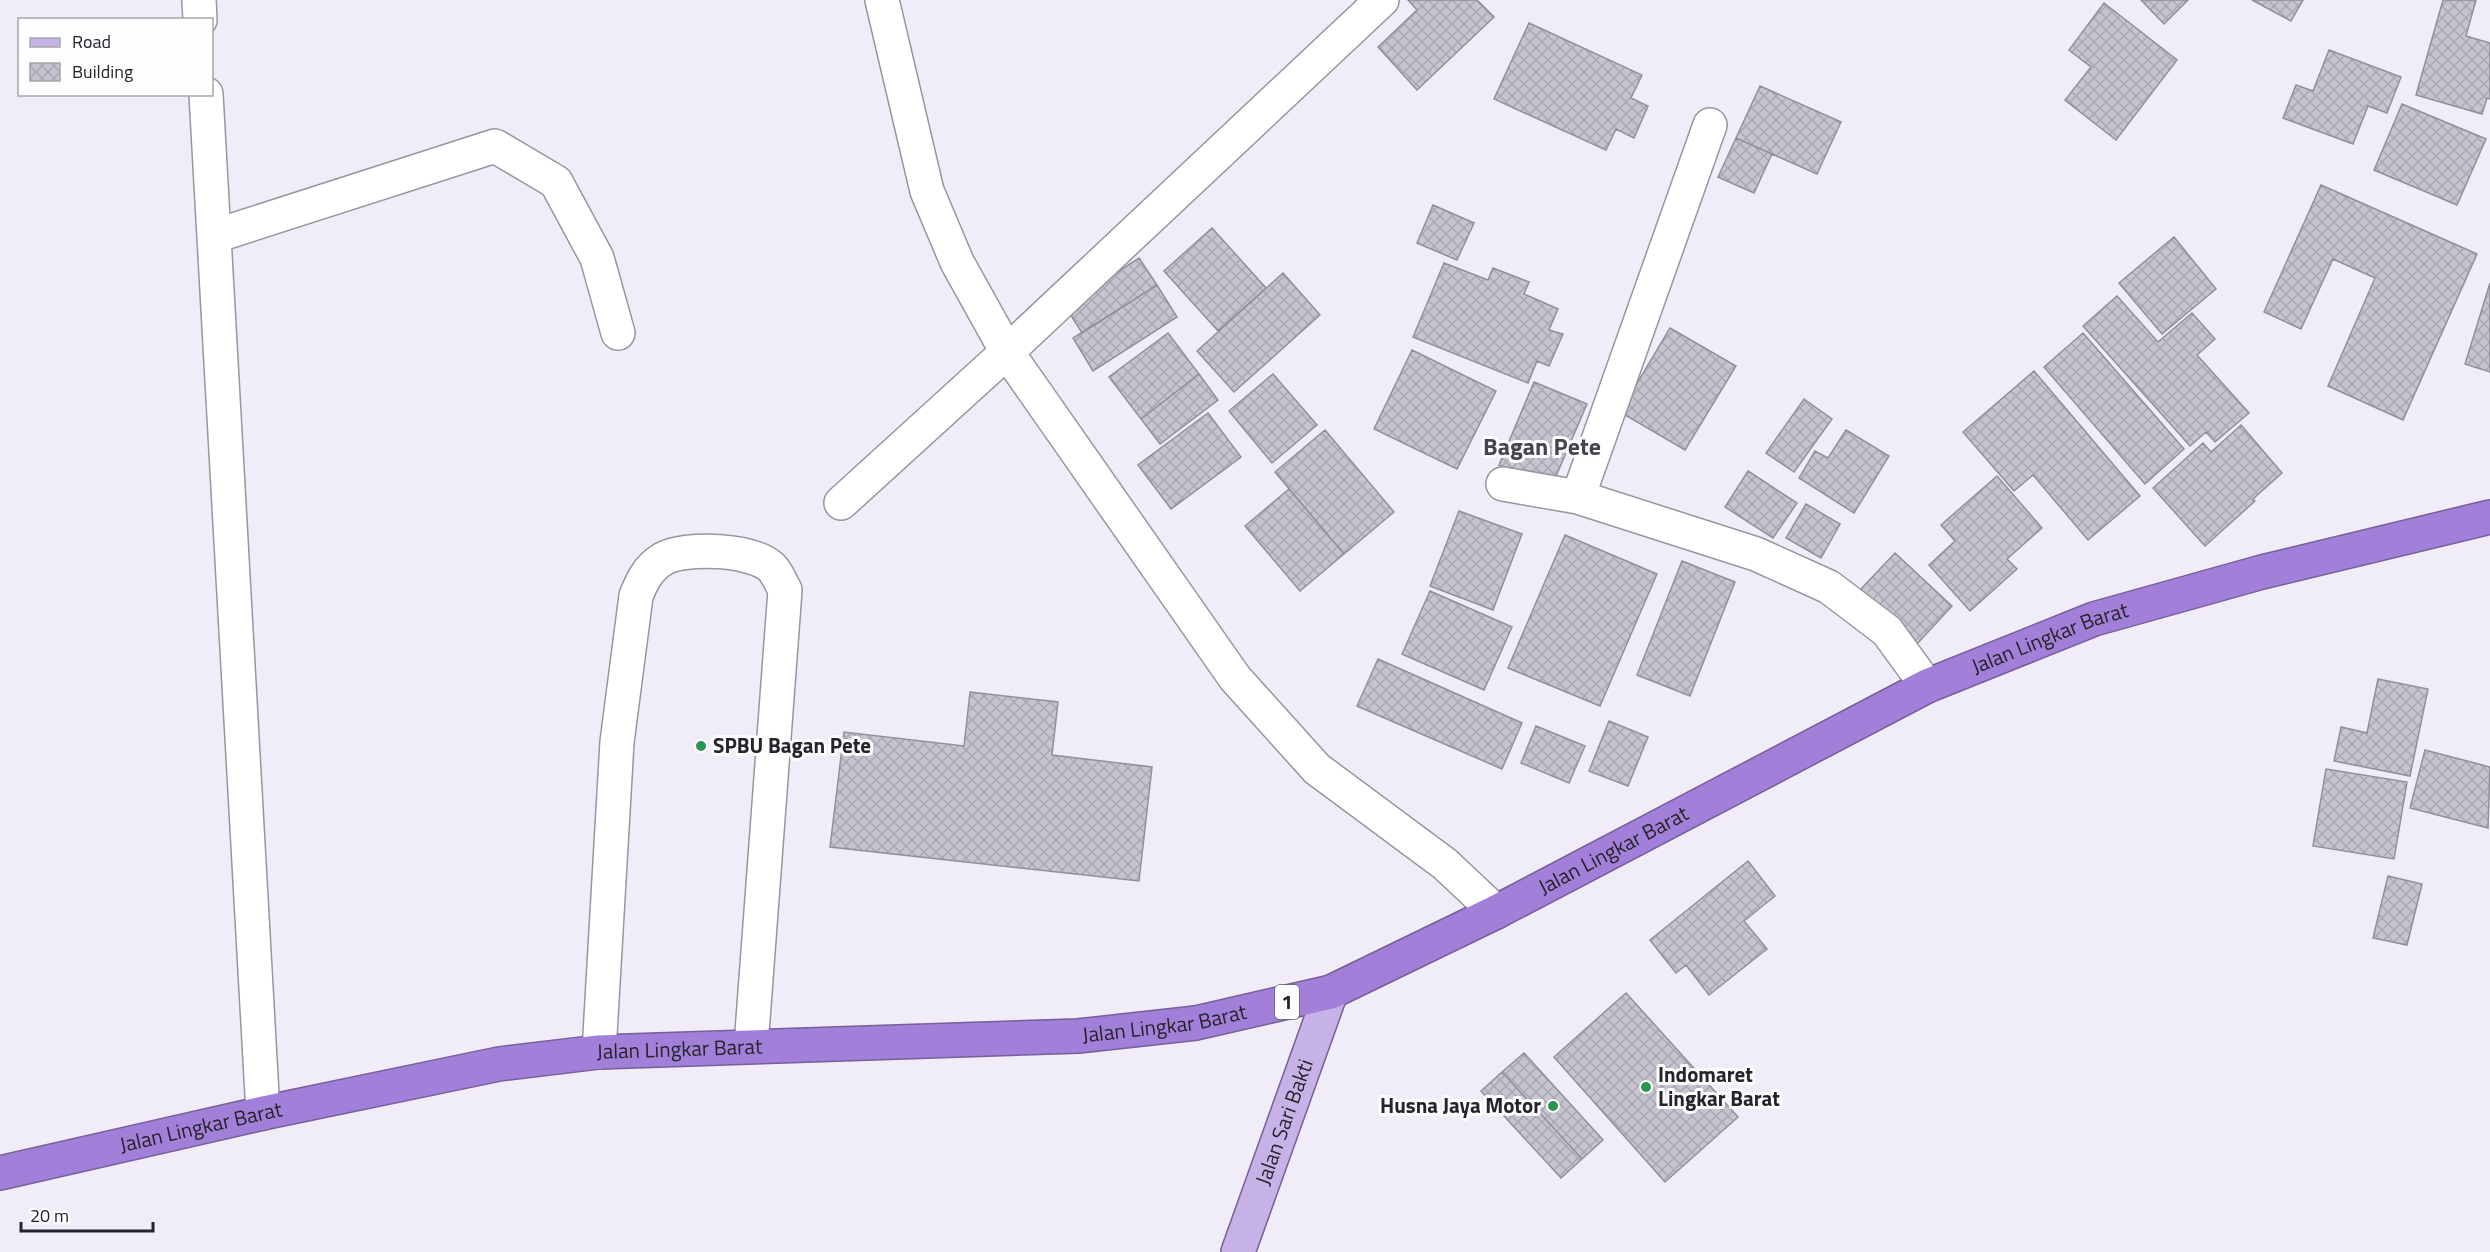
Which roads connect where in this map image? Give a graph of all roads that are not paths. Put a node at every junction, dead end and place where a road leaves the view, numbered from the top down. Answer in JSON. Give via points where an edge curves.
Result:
{"nodes":[{"id":1,"x":199,"y":0,"type":"edge"},
{"id":2,"x":882,"y":0,"type":"edge"},
{"id":3,"x":1382,"y":0,"type":"edge"},
{"id":4,"x":200,"y":18,"type":"edge"},
{"id":5,"x":206,"y":96,"type":"edge"},
{"id":6,"x":1710,"y":125,"type":"dead end"},
{"id":7,"x":215,"y":236,"type":"junction"},
{"id":8,"x":618,"y":333,"type":"dead end"},
{"id":9,"x":1007,"y":352,"type":"junction"},
{"id":10,"x":1503,"y":484,"type":"dead end"},
{"id":11,"x":1578,"y":497,"type":"junction"},
{"id":12,"x":841,"y":503,"type":"dead end"},
{"id":13,"x":2490,"y":517,"type":"edge"},
{"id":14,"x":1927,"y":686,"type":"junction"},
{"id":15,"x":1496,"y":912,"type":"junction"},
{"id":16,"x":1330,"y":992,"type":"junction"},
{"id":17,"x":751,"y":1046,"type":"junction"},
{"id":18,"x":599,"y":1052,"type":"junction"},
{"id":19,"x":263,"y":1113,"type":"junction"},
{"id":20,"x":0,"y":1173,"type":"edge"},
{"id":21,"x":1238,"y":1252,"type":"edge"}],
"edges":[{"from":1,"to":4,"type":"street"},
{"from":2,"to":9,"type":"street","via":[[927,191],[957,262]]},
{"from":3,"to":9,"type":"street"},
{"from":5,"to":7,"type":"street"},
{"from":6,"to":11,"type":"street"},
{"from":7,"to":8,"type":"street","via":[[495,146],[556,182],[597,258]]},
{"from":7,"to":19,"type":"street"},
{"from":9,"to":12,"type":"street"},
{"from":9,"to":15,"type":"street","via":[[1235,678],[1317,769],[1444,864]]},
{"from":10,"to":11,"type":"street"},
{"from":11,"to":14,"type":"street","via":[[1756,554],[1829,587],[1887,631]]},
{"from":13,"to":14,"type":"highway","name":"Jalan Lingkar Barat","number":"1","via":[[2262,572],[2094,619]]},
{"from":14,"to":15,"type":"highway","name":"Jalan Lingkar Barat","number":"1"},
{"from":15,"to":16,"type":"highway","name":"Jalan Lingkar Barat","number":"1"},
{"from":16,"to":17,"type":"highway","name":"Jalan Lingkar Barat","number":"1","via":[[1196,1023],[1078,1036]]},
{"from":16,"to":21,"type":"main road","name":"Jalan Sari Bakti"},
{"from":17,"to":18,"type":"highway","name":"Jalan Lingkar Barat","number":"1"},
{"from":17,"to":18,"type":"street","via":[[785,590],[773,569],[757,559],[725,552],[674,553],[645,575],[636,596],[616,742]]},
{"from":18,"to":19,"type":"highway","name":"Jalan Lingkar Barat","number":"1","via":[[499,1064]]},
{"from":19,"to":20,"type":"highway","name":"Jalan Lingkar Barat","number":"1"}]}
